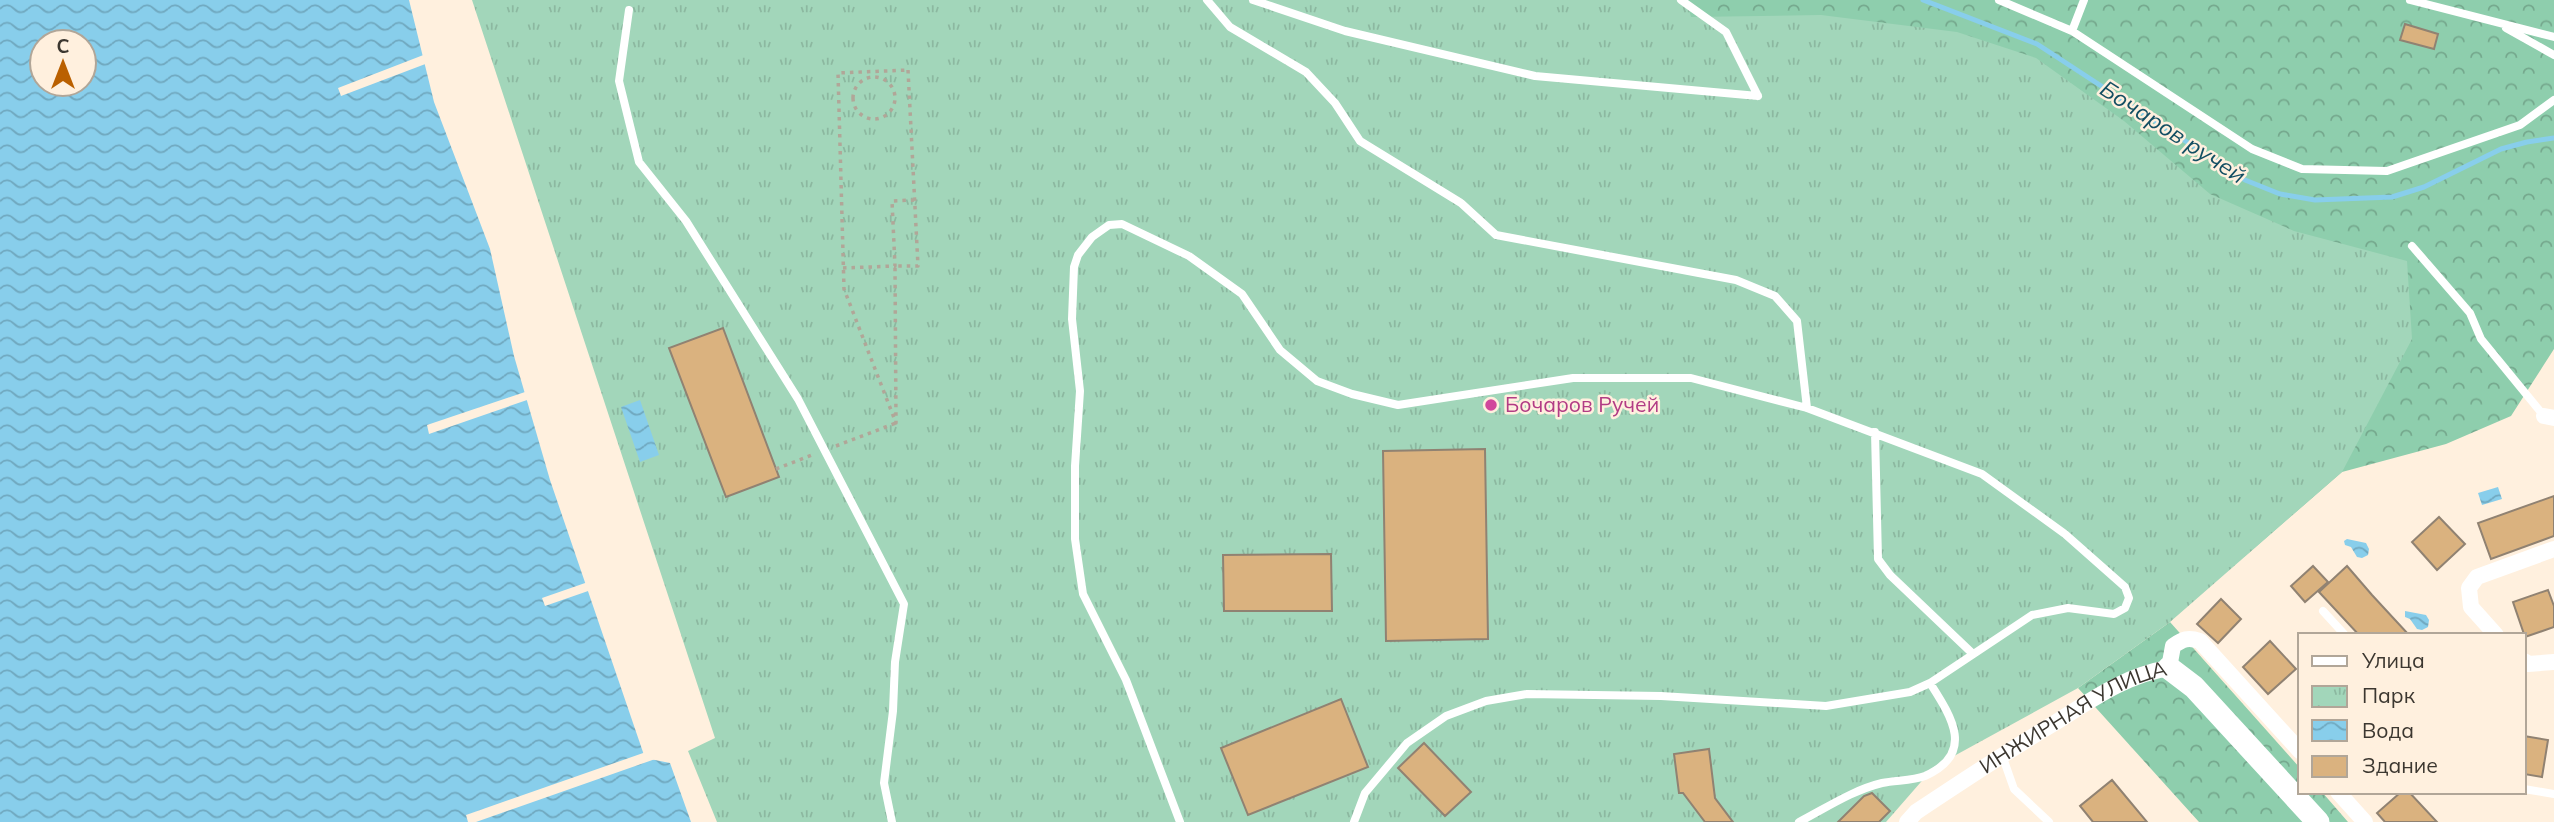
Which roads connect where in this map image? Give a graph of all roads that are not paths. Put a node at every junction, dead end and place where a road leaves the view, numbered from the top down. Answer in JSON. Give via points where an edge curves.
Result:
{"nodes":[{"id":1,"x":1207,"y":0,"type":"edge"},
{"id":2,"x":1253,"y":0,"type":"edge"},
{"id":3,"x":1681,"y":0,"type":"edge"},
{"id":4,"x":1999,"y":0,"type":"edge"},
{"id":5,"x":2084,"y":0,"type":"edge"},
{"id":6,"x":2410,"y":0,"type":"edge"},
{"id":7,"x":629,"y":9,"type":"dead end"},
{"id":8,"x":2494,"y":21,"type":"junction"},
{"id":9,"x":2072,"y":31,"type":"junction"},
{"id":10,"x":2554,"y":37,"type":"edge"},
{"id":11,"x":2554,"y":55,"type":"edge"},
{"id":12,"x":2554,"y":100,"type":"edge"},
{"id":13,"x":2412,"y":246,"type":"dead end"},
{"id":14,"x":1807,"y":408,"type":"junction"},
{"id":15,"x":2549,"y":417,"type":"edge"},
{"id":16,"x":1875,"y":432,"type":"junction"},
{"id":17,"x":2554,"y":549,"type":"edge"},
{"id":18,"x":2323,"y":611,"type":"dead end"},
{"id":19,"x":2343,"y":633,"type":"edge"},
{"id":20,"x":2494,"y":633,"type":"edge"},
{"id":21,"x":1973,"y":654,"type":"junction"},
{"id":22,"x":2526,"y":662,"type":"edge"},
{"id":23,"x":2554,"y":662,"type":"edge"},
{"id":24,"x":2169,"y":668,"type":"junction"},
{"id":25,"x":1930,"y":683,"type":"junction"},
{"id":26,"x":2298,"y":749,"type":"edge"},
{"id":27,"x":2002,"y":755,"type":"junction"},
{"id":28,"x":2526,"y":789,"type":"edge"},
{"id":29,"x":2340,"y":794,"type":"edge"},
{"id":30,"x":2554,"y":794,"type":"edge"},
{"id":31,"x":891,"y":822,"type":"edge"},
{"id":32,"x":1180,"y":822,"type":"edge"},
{"id":33,"x":1354,"y":822,"type":"edge"},
{"id":34,"x":1799,"y":822,"type":"edge"},
{"id":35,"x":1907,"y":822,"type":"edge"},
{"id":36,"x":2049,"y":822,"type":"edge"},
{"id":37,"x":2318,"y":822,"type":"edge"},
{"id":38,"x":2365,"y":822,"type":"edge"}],
"edges":[{"from":1,"to":14,"type":"lane","via":[[1230,27],[1306,72],[1335,103],[1360,141],[1461,203],[1496,235],[1736,280],[1774,296],[1797,321]]},
{"from":2,"to":3,"type":"lane","via":[[1345,31],[1535,76],[1758,96],[1726,32]]},
{"from":4,"to":9,"type":"lane"},
{"from":5,"to":9,"type":"lane"},
{"from":6,"to":8,"type":"lane"},
{"from":7,"to":31,"type":"lane","via":[[619,81],[639,162],[686,221],[798,400],[904,604],[884,783]]},
{"from":8,"to":10,"type":"lane"},
{"from":8,"to":11,"type":"lane"},
{"from":9,"to":12,"type":"lane","via":[[2252,149],[2302,169],[2387,171],[2519,125]]},
{"from":13,"to":15,"type":"lane","via":[[2470,313],[2481,339]]},
{"from":14,"to":16,"type":"lane"},
{"from":14,"to":32,"type":"lane","via":[[1691,378],[1573,378],[1398,405],[1352,394],[1317,381],[1280,351],[1242,294],[1189,256],[1122,224],[1109,225],[1092,237],[1074,267],[1072,318],[1080,391],[1075,539],[1083,594],[1125,680]]},
{"from":16,"to":21,"type":"lane","via":[[1878,559]]},
{"from":16,"to":21,"type":"lane","via":[[1982,474],[2065,534],[2125,587],[2129,598],[2125,608],[2114,614],[2068,608],[2032,615]]},
{"from":17,"to":20,"type":"street","via":[[2477,577],[2469,588],[2471,607]]},
{"from":18,"to":19,"type":"lane"},
{"from":21,"to":25,"type":"lane"},
{"from":22,"to":23,"type":"street"},
{"from":24,"to":26,"type":"street","via":[[2173,646],[2190,638],[2200,641]]},
{"from":24,"to":27,"type":"street","name":"ИНЖИРНАЯ УЛИЦА","via":[[2118,683]]},
{"from":24,"to":37,"type":"street","name":"ИНЖИРНАЯ УЛИЦА","via":[[2194,687]]},
{"from":25,"to":33,"type":"lane","via":[[1910,692],[1826,706],[1527,694],[1486,701],[1446,716],[1408,744],[1365,793]]},
{"from":25,"to":34,"type":"lane","via":[[1953,722],[1954,747],[1944,765],[1923,777],[1854,793]]},
{"from":27,"to":35,"type":"street","name":"ИНЖИРНАЯ УЛИЦА"},
{"from":27,"to":36,"type":"lane","via":[[2014,789]]},
{"from":28,"to":30,"type":"lane"},
{"from":29,"to":38,"type":"street"}]}
